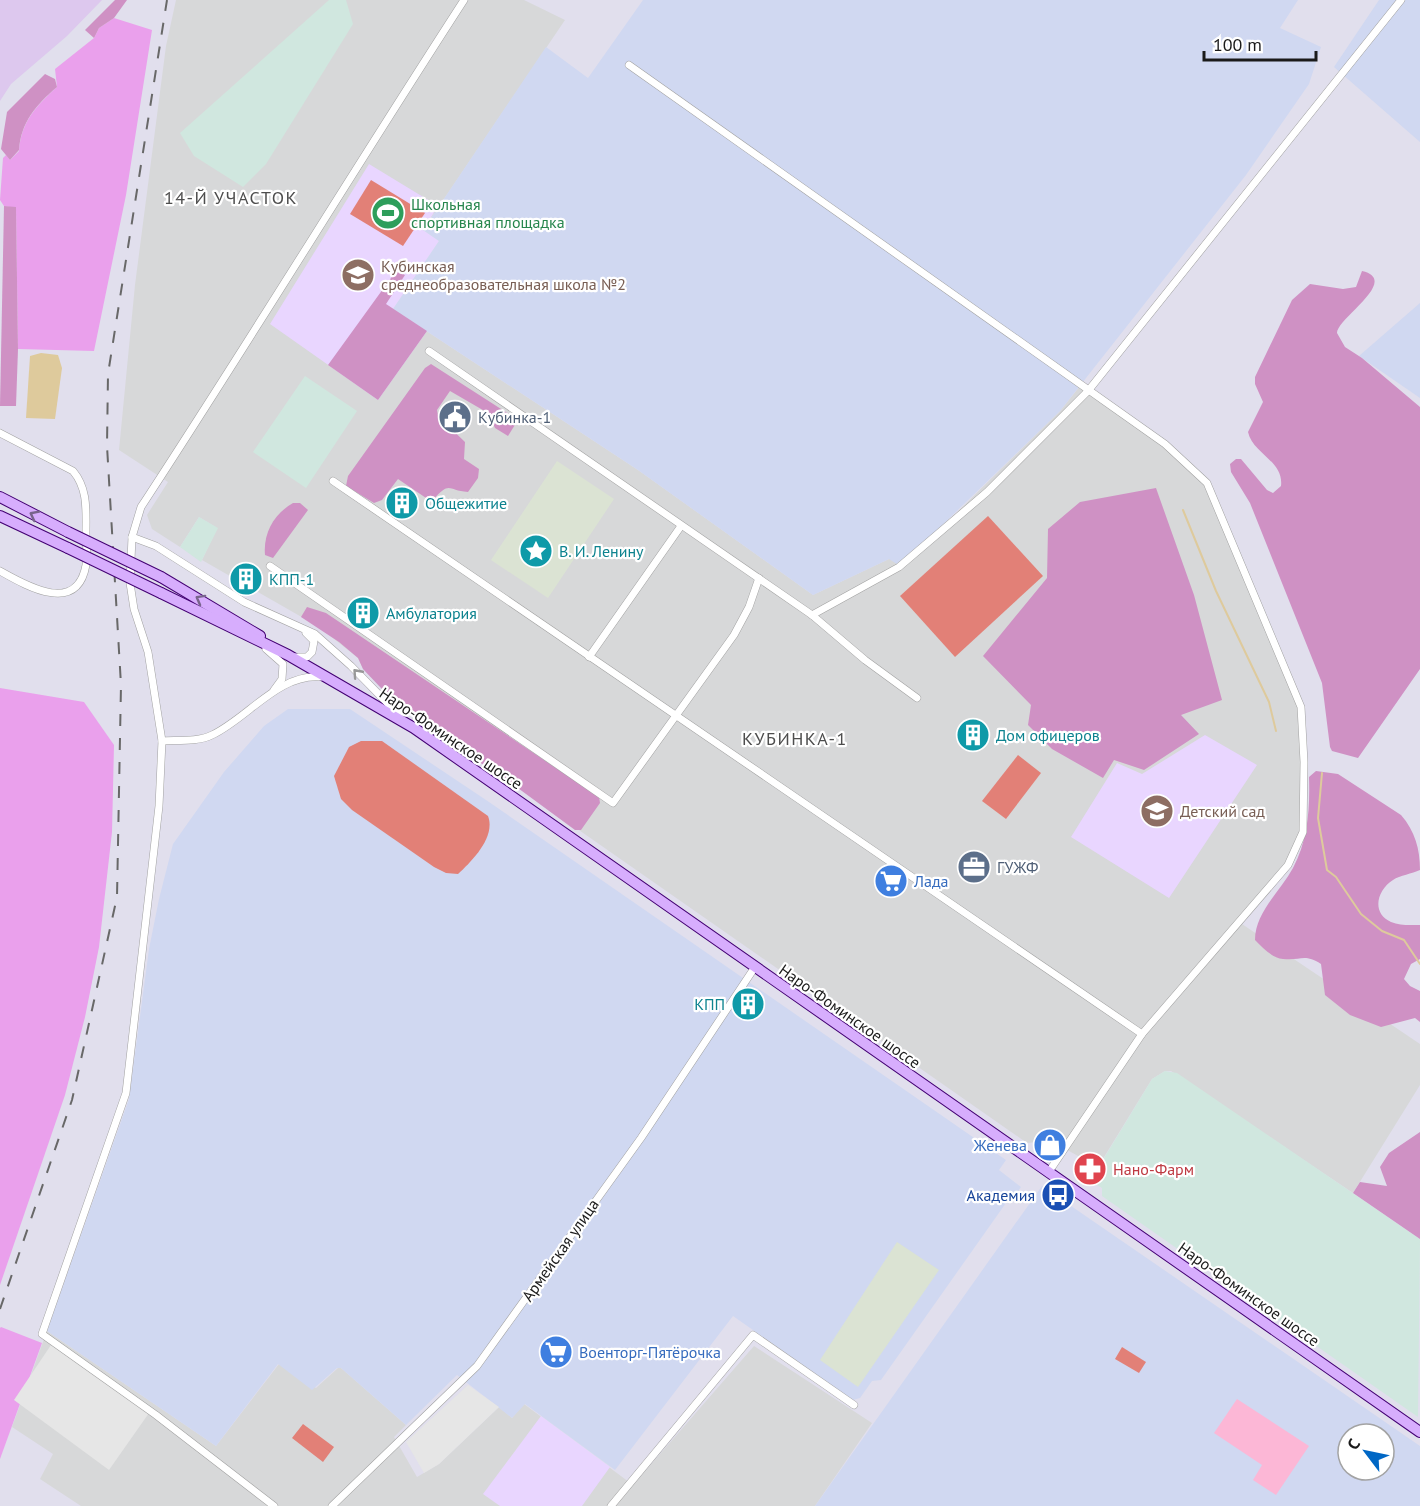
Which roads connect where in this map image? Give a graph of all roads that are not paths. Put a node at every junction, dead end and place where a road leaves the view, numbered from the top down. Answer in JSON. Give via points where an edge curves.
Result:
{"nodes":[{"id":1,"x":464,"y":0,"type":"edge"},
{"id":2,"x":1401,"y":0,"type":"edge"},
{"id":3,"x":629,"y":65,"type":"dead end"},
{"id":4,"x":429,"y":351,"type":"dead end"},
{"id":5,"x":1088,"y":391,"type":"junction"},
{"id":6,"x":0,"y":432,"type":"edge"},
{"id":7,"x":333,"y":481,"type":"dead end"},
{"id":8,"x":0,"y":497,"type":"edge"},
{"id":9,"x":0,"y":516,"type":"edge"},
{"id":10,"x":681,"y":526,"type":"junction"},
{"id":11,"x":132,"y":537,"type":"junction"},
{"id":12,"x":270,"y":566,"type":"dead end"},
{"id":13,"x":0,"y":570,"type":"edge"},
{"id":14,"x":759,"y":578,"type":"junction"},
{"id":15,"x":812,"y":615,"type":"junction"},
{"id":16,"x":299,"y":627,"type":"junction"},
{"id":17,"x":254,"y":640,"type":"junction"},
{"id":18,"x":286,"y":654,"type":"junction"},
{"id":19,"x":589,"y":657,"type":"junction"},
{"id":20,"x":332,"y":679,"type":"junction"},
{"id":21,"x":270,"y":694,"type":"junction"},
{"id":22,"x":917,"y":698,"type":"dead end"},
{"id":23,"x":675,"y":717,"type":"junction"},
{"id":24,"x":414,"y":728,"type":"junction"},
{"id":25,"x":162,"y":741,"type":"junction"},
{"id":26,"x":755,"y":967,"type":"junction"},
{"id":27,"x":1142,"y":1034,"type":"junction"},
{"id":28,"x":1048,"y":1173,"type":"junction"},
{"id":29,"x":854,"y":1405,"type":"dead end"},
{"id":30,"x":1420,"y":1432,"type":"edge"},
{"id":31,"x":274,"y":1506,"type":"edge"},
{"id":32,"x":332,"y":1506,"type":"edge"},
{"id":33,"x":611,"y":1506,"type":"edge"}],
"edges":[{"from":1,"to":11,"type":"street","via":[[364,154],[262,323],[141,507]]},
{"from":2,"to":5,"type":"street"},
{"from":3,"to":5,"type":"street"},
{"from":4,"to":10,"type":"street"},
{"from":5,"to":15,"type":"street","via":[[987,492],[899,567]]},
{"from":5,"to":27,"type":"street","via":[[1165,444],[1207,483],[1301,707],[1303,832],[1288,865]]},
{"from":6,"to":13,"type":"street","via":[[74,471],[81,480],[87,507],[86,566],[73,588],[62,594],[49,593],[30,588]]},
{"from":7,"to":19,"type":"street"},
{"from":18,"to":8,"type":"main road","name":"Наро-Фоминское шоссе","one_way":true,"bridge":true,"via":[[161,577]]},
{"from":9,"to":17,"type":"main road","name":"Наро-Фоминское шоссе","bridge":true},
{"from":10,"to":14,"type":"street"},
{"from":10,"to":19,"type":"street"},
{"from":11,"to":16,"type":"street","via":[[156,546],[244,602]]},
{"from":11,"to":25,"type":"street","via":[[130,583],[148,652]]},
{"from":12,"to":23,"type":"street","via":[[613,803]]},
{"from":14,"to":15,"type":"street"},
{"from":14,"to":23,"type":"street","via":[[734,635]]},
{"from":15,"to":22,"type":"street"},
{"from":16,"to":18,"type":"street","via":[[314,647],[307,657]]},
{"from":24,"to":16,"type":"street","one_way":true,"via":[[331,646]]},
{"from":17,"to":18,"type":"main road","name":"Наро-Фоминское шоссе"},
{"from":17,"to":21,"type":"street","via":[[283,664],[282,679]]},
{"from":18,"to":20,"type":"main road","name":"Наро-Фоминское шоссе"},
{"from":19,"to":23,"type":"street"},
{"from":20,"to":21,"type":"street","via":[[305,677]]},
{"from":20,"to":24,"type":"main road","name":"Наро-Фоминское шоссе"},
{"from":21,"to":25,"type":"street","via":[[210,737]]},
{"from":23,"to":27,"type":"street"},
{"from":24,"to":26,"type":"main road","name":"Наро-Фоминское шоссе"},
{"from":25,"to":31,"type":"street","via":[[159,806],[126,1093],[42,1327],[43,1337],[156,1415]]},
{"from":26,"to":28,"type":"main road","name":"Наро-Фоминское шоссе"},
{"from":26,"to":32,"type":"street","name":"Армейская улица","via":[[641,1138],[477,1366]]},
{"from":27,"to":28,"type":"street"},
{"from":28,"to":30,"type":"main road","name":"Наро-Фоминское шоссе"},
{"from":29,"to":33,"type":"street","via":[[753,1335]]}]}
